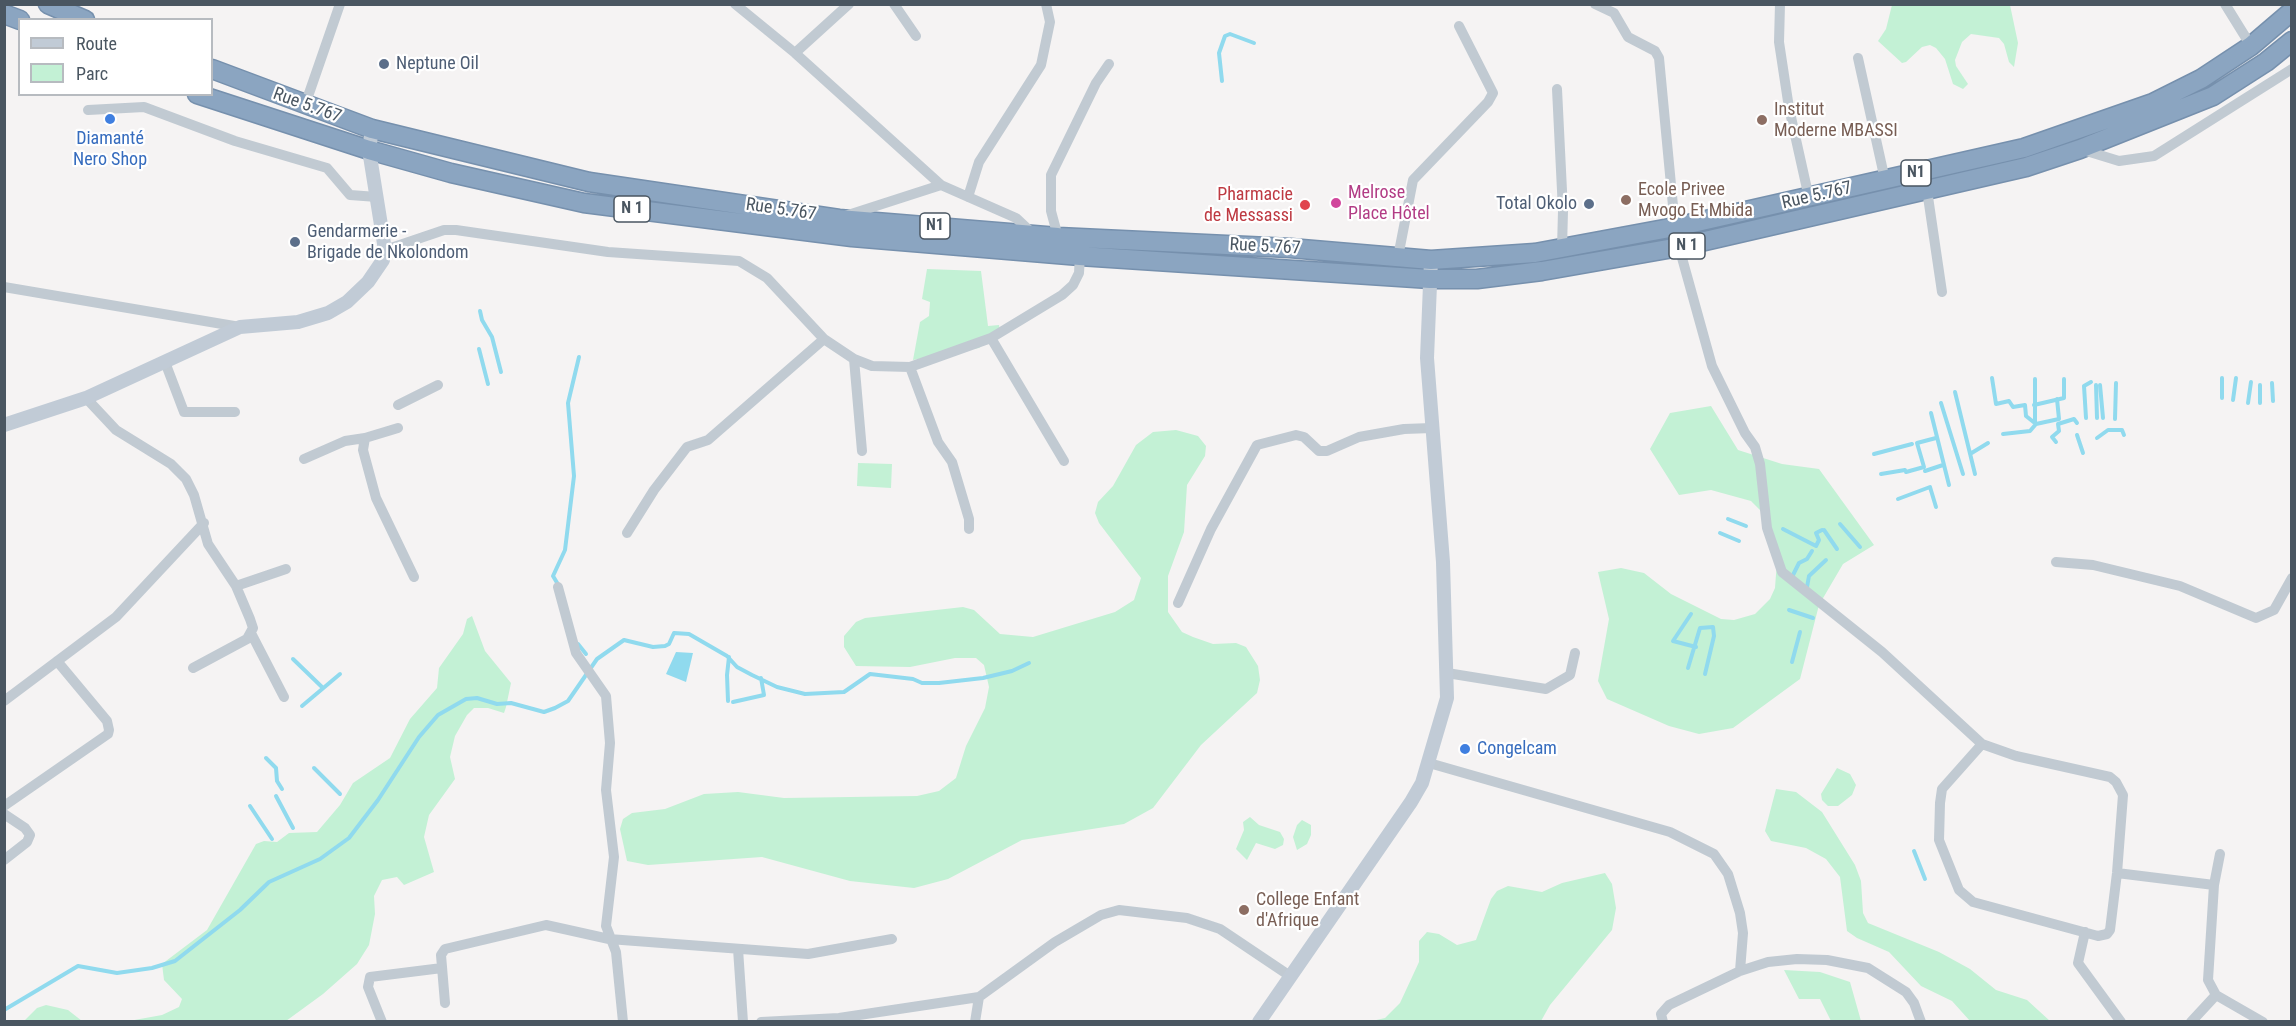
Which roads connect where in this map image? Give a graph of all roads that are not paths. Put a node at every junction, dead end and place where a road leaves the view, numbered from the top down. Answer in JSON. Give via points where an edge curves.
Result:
{"nodes":[{"id":1,"x":48,"y":4,"type":"edge"},
{"id":2,"x":340,"y":4,"type":"edge"},
{"id":3,"x":735,"y":4,"type":"edge"},
{"id":4,"x":849,"y":4,"type":"edge"},
{"id":5,"x":894,"y":4,"type":"edge"},
{"id":6,"x":1046,"y":4,"type":"edge"},
{"id":7,"x":1595,"y":4,"type":"edge"},
{"id":8,"x":1780,"y":4,"type":"edge"},
{"id":9,"x":2224,"y":4,"type":"edge"},
{"id":10,"x":2292,"y":11,"type":"edge"},
{"id":11,"x":4,"y":14,"type":"edge"},
{"id":12,"x":80,"y":18,"type":"edge"},
{"id":13,"x":18,"y":20,"type":"edge"},
{"id":14,"x":1459,"y":26,"type":"dead end"},
{"id":15,"x":916,"y":36,"type":"dead end"},
{"id":16,"x":2292,"y":41,"type":"edge"},
{"id":17,"x":2251,"y":46,"type":"junction"},
{"id":18,"x":795,"y":53,"type":"junction"},
{"id":19,"x":1858,"y":58,"type":"dead end"},
{"id":20,"x":1108,"y":64,"type":"dead end"},
{"id":21,"x":213,"y":69,"type":"edge"},
{"id":22,"x":2292,"y":69,"type":"edge"},
{"id":23,"x":1557,"y":89,"type":"dead end"},
{"id":24,"x":203,"y":96,"type":"edge"},
{"id":25,"x":305,"y":105,"type":"junction"},
{"id":26,"x":88,"y":110,"type":"dead end"},
{"id":27,"x":372,"y":129,"type":"junction"},
{"id":28,"x":2080,"y":149,"type":"junction"},
{"id":29,"x":369,"y":150,"type":"junction"},
{"id":30,"x":1885,"y":180,"type":"junction"},
{"id":31,"x":941,"y":184,"type":"junction"},
{"id":32,"x":1927,"y":190,"type":"junction"},
{"id":33,"x":968,"y":196,"type":"junction"},
{"id":34,"x":376,"y":197,"type":"junction"},
{"id":35,"x":1809,"y":198,"type":"junction"},
{"id":36,"x":839,"y":219,"type":"junction"},
{"id":37,"x":1675,"y":227,"type":"junction"},
{"id":38,"x":1032,"y":233,"type":"junction"},
{"id":39,"x":1058,"y":237,"type":"junction"},
{"id":40,"x":1562,"y":248,"type":"junction"},
{"id":41,"x":1679,"y":248,"type":"junction"},
{"id":42,"x":385,"y":250,"type":"junction"},
{"id":43,"x":1080,"y":256,"type":"junction"},
{"id":44,"x":1398,"y":257,"type":"junction"},
{"id":45,"x":1431,"y":260,"type":"junction"},
{"id":46,"x":1430,"y":279,"type":"junction"},
{"id":47,"x":4,"y":287,"type":"edge"},
{"id":48,"x":1942,"y":292,"type":"dead end"},
{"id":49,"x":240,"y":327,"type":"junction"},
{"id":50,"x":991,"y":338,"type":"junction"},
{"id":51,"x":824,"y":339,"type":"junction"},
{"id":52,"x":854,"y":359,"type":"junction"},
{"id":53,"x":165,"y":362,"type":"junction"},
{"id":54,"x":910,"y":367,"type":"junction"},
{"id":55,"x":438,"y":386,"type":"dead end"},
{"id":56,"x":86,"y":398,"type":"junction"},
{"id":57,"x":398,"y":405,"type":"dead end"},
{"id":58,"x":235,"y":412,"type":"dead end"},
{"id":59,"x":4,"y":425,"type":"edge"},
{"id":60,"x":398,"y":428,"type":"dead end"},
{"id":61,"x":1432,"y":428,"type":"junction"},
{"id":62,"x":365,"y":438,"type":"junction"},
{"id":63,"x":862,"y":451,"type":"dead end"},
{"id":64,"x":304,"y":459,"type":"dead end"},
{"id":65,"x":1064,"y":461,"type":"dead end"},
{"id":66,"x":204,"y":522,"type":"junction"},
{"id":67,"x":969,"y":529,"type":"dead end"},
{"id":68,"x":627,"y":532,"type":"dead end"},
{"id":69,"x":2056,"y":562,"type":"dead end"},
{"id":70,"x":285,"y":569,"type":"dead end"},
{"id":71,"x":414,"y":577,"type":"dead end"},
{"id":72,"x":2292,"y":578,"type":"edge"},
{"id":73,"x":236,"y":585,"type":"junction"},
{"id":74,"x":558,"y":586,"type":"dead end"},
{"id":75,"x":1178,"y":603,"type":"dead end"},
{"id":76,"x":252,"y":635,"type":"junction"},
{"id":77,"x":1575,"y":653,"type":"dead end"},
{"id":78,"x":57,"y":661,"type":"junction"},
{"id":79,"x":193,"y":668,"type":"dead end"},
{"id":80,"x":1447,"y":673,"type":"junction"},
{"id":81,"x":284,"y":697,"type":"dead end"},
{"id":82,"x":4,"y":701,"type":"edge"},
{"id":83,"x":1982,"y":744,"type":"junction"},
{"id":84,"x":1429,"y":763,"type":"junction"},
{"id":85,"x":4,"y":806,"type":"edge"},
{"id":86,"x":4,"y":814,"type":"edge"},
{"id":87,"x":2220,"y":854,"type":"dead end"},
{"id":88,"x":4,"y":860,"type":"edge"},
{"id":89,"x":2117,"y":873,"type":"junction"},
{"id":90,"x":2214,"y":885,"type":"junction"},
{"id":91,"x":2085,"y":932,"type":"junction"},
{"id":92,"x":609,"y":939,"type":"junction"},
{"id":93,"x":892,"y":939,"type":"dead end"},
{"id":94,"x":738,"y":949,"type":"junction"},
{"id":95,"x":442,"y":968,"type":"junction"},
{"id":96,"x":1740,"y":971,"type":"junction"},
{"id":97,"x":1290,"y":976,"type":"junction"},
{"id":98,"x":2216,"y":995,"type":"junction"},
{"id":99,"x":978,"y":998,"type":"junction"},
{"id":100,"x":445,"y":1003,"type":"dead end"},
{"id":101,"x":382,"y":1022,"type":"edge"},
{"id":102,"x":623,"y":1022,"type":"edge"},
{"id":103,"x":743,"y":1022,"type":"edge"},
{"id":104,"x":761,"y":1022,"type":"edge"},
{"id":105,"x":975,"y":1022,"type":"edge"},
{"id":106,"x":1259,"y":1022,"type":"edge"},
{"id":107,"x":1662,"y":1022,"type":"edge"},
{"id":108,"x":1921,"y":1022,"type":"edge"},
{"id":109,"x":2121,"y":1022,"type":"edge"},
{"id":110,"x":2191,"y":1022,"type":"edge"},
{"id":111,"x":2263,"y":1022,"type":"edge"}],
"edges":[{"from":1,"to":12,"type":"highway"},
{"from":2,"to":25,"type":"street"},
{"from":3,"to":18,"type":"street"},
{"from":4,"to":18,"type":"street"},
{"from":5,"to":15,"type":"street"},
{"from":6,"to":33,"type":"street","via":[[1050,22],[1041,65],[979,162]]},
{"from":7,"to":37,"type":"street","via":[[1614,13],[1628,37],[1655,51],[1659,58]]},
{"from":8,"to":35,"type":"street","via":[[1779,42]]},
{"from":9,"to":17,"type":"street"},
{"from":10,"to":17,"type":"highway","name":"Rue 5.767","number":"N1"},
{"from":11,"to":13,"type":"highway"},
{"from":14,"to":44,"type":"street","via":[[1493,93],[1413,180]]},
{"from":16,"to":28,"type":"highway","number":"N 1","via":[[2213,96]]},
{"from":17,"to":30,"type":"highway","name":"Rue 5.767","number":"N1","via":[[2201,79],[2142,107],[2024,148]]},
{"from":18,"to":31,"type":"street"},
{"from":19,"to":30,"type":"street"},
{"from":20,"to":39,"type":"street","via":[[1052,175],[1051,211]]},
{"from":21,"to":25,"type":"highway","name":"Rue 5.767","number":"N1"},
{"from":22,"to":28,"type":"street","via":[[2154,156],[2119,161]]},
{"from":23,"to":40,"type":"street"},
{"from":24,"to":29,"type":"highway","number":"N 1"},
{"from":25,"to":27,"type":"highway","name":"Rue 5.767","number":"N1"},
{"from":26,"to":34,"type":"street","via":[[144,107],[235,141],[327,168],[350,195]]},
{"from":27,"to":29,"type":"main road"},
{"from":27,"to":36,"type":"highway","name":"Rue 5.767","number":"N1","via":[[590,182]]},
{"from":28,"to":32,"type":"highway","number":"N 1","via":[[2026,167]]},
{"from":29,"to":34,"type":"main road"},
{"from":29,"to":43,"type":"highway","number":"N 1","via":[[584,204],[852,237]]},
{"from":30,"to":35,"type":"highway","name":"Rue 5.767","number":"N1"},
{"from":31,"to":33,"type":"street"},
{"from":31,"to":36,"type":"street"},
{"from":32,"to":41,"type":"highway","number":"N 1"},
{"from":32,"to":48,"type":"street"},
{"from":33,"to":38,"type":"street","via":[[1017,218]]},
{"from":34,"to":42,"type":"main road"},
{"from":35,"to":37,"type":"highway","name":"Rue 5.767","number":"N1"},
{"from":36,"to":38,"type":"highway","name":"Rue 5.767","number":"N1"},
{"from":37,"to":40,"type":"highway","name":"Rue 5.767","number":"N1"},
{"from":38,"to":39,"type":"highway","name":"Rue 5.767","number":"N1"},
{"from":39,"to":44,"type":"highway","name":"Rue 5.767","number":"N1"},
{"from":40,"to":45,"type":"highway","name":"Rue 5.767","number":"N1"},
{"from":41,"to":46,"type":"highway","number":"N 1","via":[[1542,271],[1477,279]]},
{"from":41,"to":83,"type":"street","via":[[1712,366],[1744,433],[1755,447],[1767,528],[1782,572],[1882,652]]},
{"from":42,"to":49,"type":"main road","via":[[368,282],[328,313],[298,322]]},
{"from":42,"to":51,"type":"street","via":[[456,230],[608,252],[739,261],[767,278]]},
{"from":43,"to":46,"type":"highway","number":"N 1"},
{"from":43,"to":50,"type":"street","via":[[1079,273],[1073,285]]},
{"from":44,"to":45,"type":"highway","name":"Rue 5.767","number":"N1"},
{"from":45,"to":46,"type":"main road"},
{"from":46,"to":61,"type":"main road","via":[[1427,358]]},
{"from":47,"to":49,"type":"street"},
{"from":49,"to":53,"type":"main road"},
{"from":50,"to":54,"type":"street"},
{"from":50,"to":65,"type":"street"},
{"from":51,"to":52,"type":"street"},
{"from":51,"to":68,"type":"street","via":[[708,440],[687,447]]},
{"from":52,"to":54,"type":"street","via":[[872,366]]},
{"from":52,"to":63,"type":"street"},
{"from":53,"to":56,"type":"main road"},
{"from":53,"to":58,"type":"street","via":[[184,412]]},
{"from":54,"to":67,"type":"street","via":[[938,442],[952,462]]},
{"from":55,"to":57,"type":"street"},
{"from":56,"to":59,"type":"main road"},
{"from":56,"to":66,"type":"street","via":[[116,430],[171,464],[186,479]]},
{"from":60,"to":62,"type":"street"},
{"from":61,"to":75,"type":"street","via":[[1359,437],[1327,451],[1319,451],[1296,435],[1257,445],[1211,529]]},
{"from":61,"to":80,"type":"main road"},
{"from":62,"to":64,"type":"street","via":[[345,441]]},
{"from":62,"to":71,"type":"street","via":[[363,450],[376,498]]},
{"from":66,"to":73,"type":"street","via":[[208,544]]},
{"from":66,"to":78,"type":"street","via":[[116,618]]},
{"from":69,"to":72,"type":"street","via":[[2093,565],[2180,586],[2256,618],[2274,610]]},
{"from":70,"to":73,"type":"street"},
{"from":73,"to":76,"type":"street"},
{"from":74,"to":92,"type":"street","via":[[580,660],[606,696],[610,743],[606,790],[614,856],[606,926]]},
{"from":76,"to":79,"type":"street"},
{"from":76,"to":81,"type":"street"},
{"from":77,"to":80,"type":"street","via":[[1570,675],[1546,689]]},
{"from":78,"to":82,"type":"street"},
{"from":78,"to":85,"type":"street","via":[[107,721],[108,734]]},
{"from":80,"to":84,"type":"main road","via":[[1447,698]]},
{"from":83,"to":89,"type":"street","via":[[2016,756],[2110,777],[2116,782],[2123,795]]},
{"from":83,"to":91,"type":"street","via":[[1942,789],[1940,840],[1954,882],[1973,902]]},
{"from":84,"to":96,"type":"street","via":[[1670,832],[1714,854],[1728,874],[1740,913]]},
{"from":84,"to":97,"type":"main road","via":[[1411,802]]},
{"from":86,"to":88,"type":"street","via":[[30,835]]},
{"from":87,"to":90,"type":"street"},
{"from":89,"to":90,"type":"street"},
{"from":89,"to":91,"type":"street","via":[[2110,930],[2098,936]]},
{"from":90,"to":98,"type":"street","via":[[2208,980]]},
{"from":91,"to":109,"type":"street","via":[[2078,963]]},
{"from":92,"to":94,"type":"street"},
{"from":92,"to":95,"type":"street","via":[[546,925],[450,946],[441,956]]},
{"from":92,"to":102,"type":"street","via":[[616,952]]},
{"from":93,"to":94,"type":"street","via":[[816,954]]},
{"from":94,"to":103,"type":"street"},
{"from":95,"to":100,"type":"street"},
{"from":95,"to":101,"type":"street","via":[[370,977],[368,987]]},
{"from":96,"to":107,"type":"street","via":[[1669,1005],[1662,1014]]},
{"from":96,"to":108,"type":"street","via":[[1791,959],[1827,960],[1868,968],[1906,992]]},
{"from":97,"to":99,"type":"street","via":[[1220,929],[1187,918],[1119,909],[1055,942]]},
{"from":97,"to":106,"type":"main road"},
{"from":98,"to":110,"type":"street"},
{"from":98,"to":111,"type":"street"},
{"from":99,"to":104,"type":"street","via":[[839,1018]]},
{"from":99,"to":105,"type":"street"}]}
